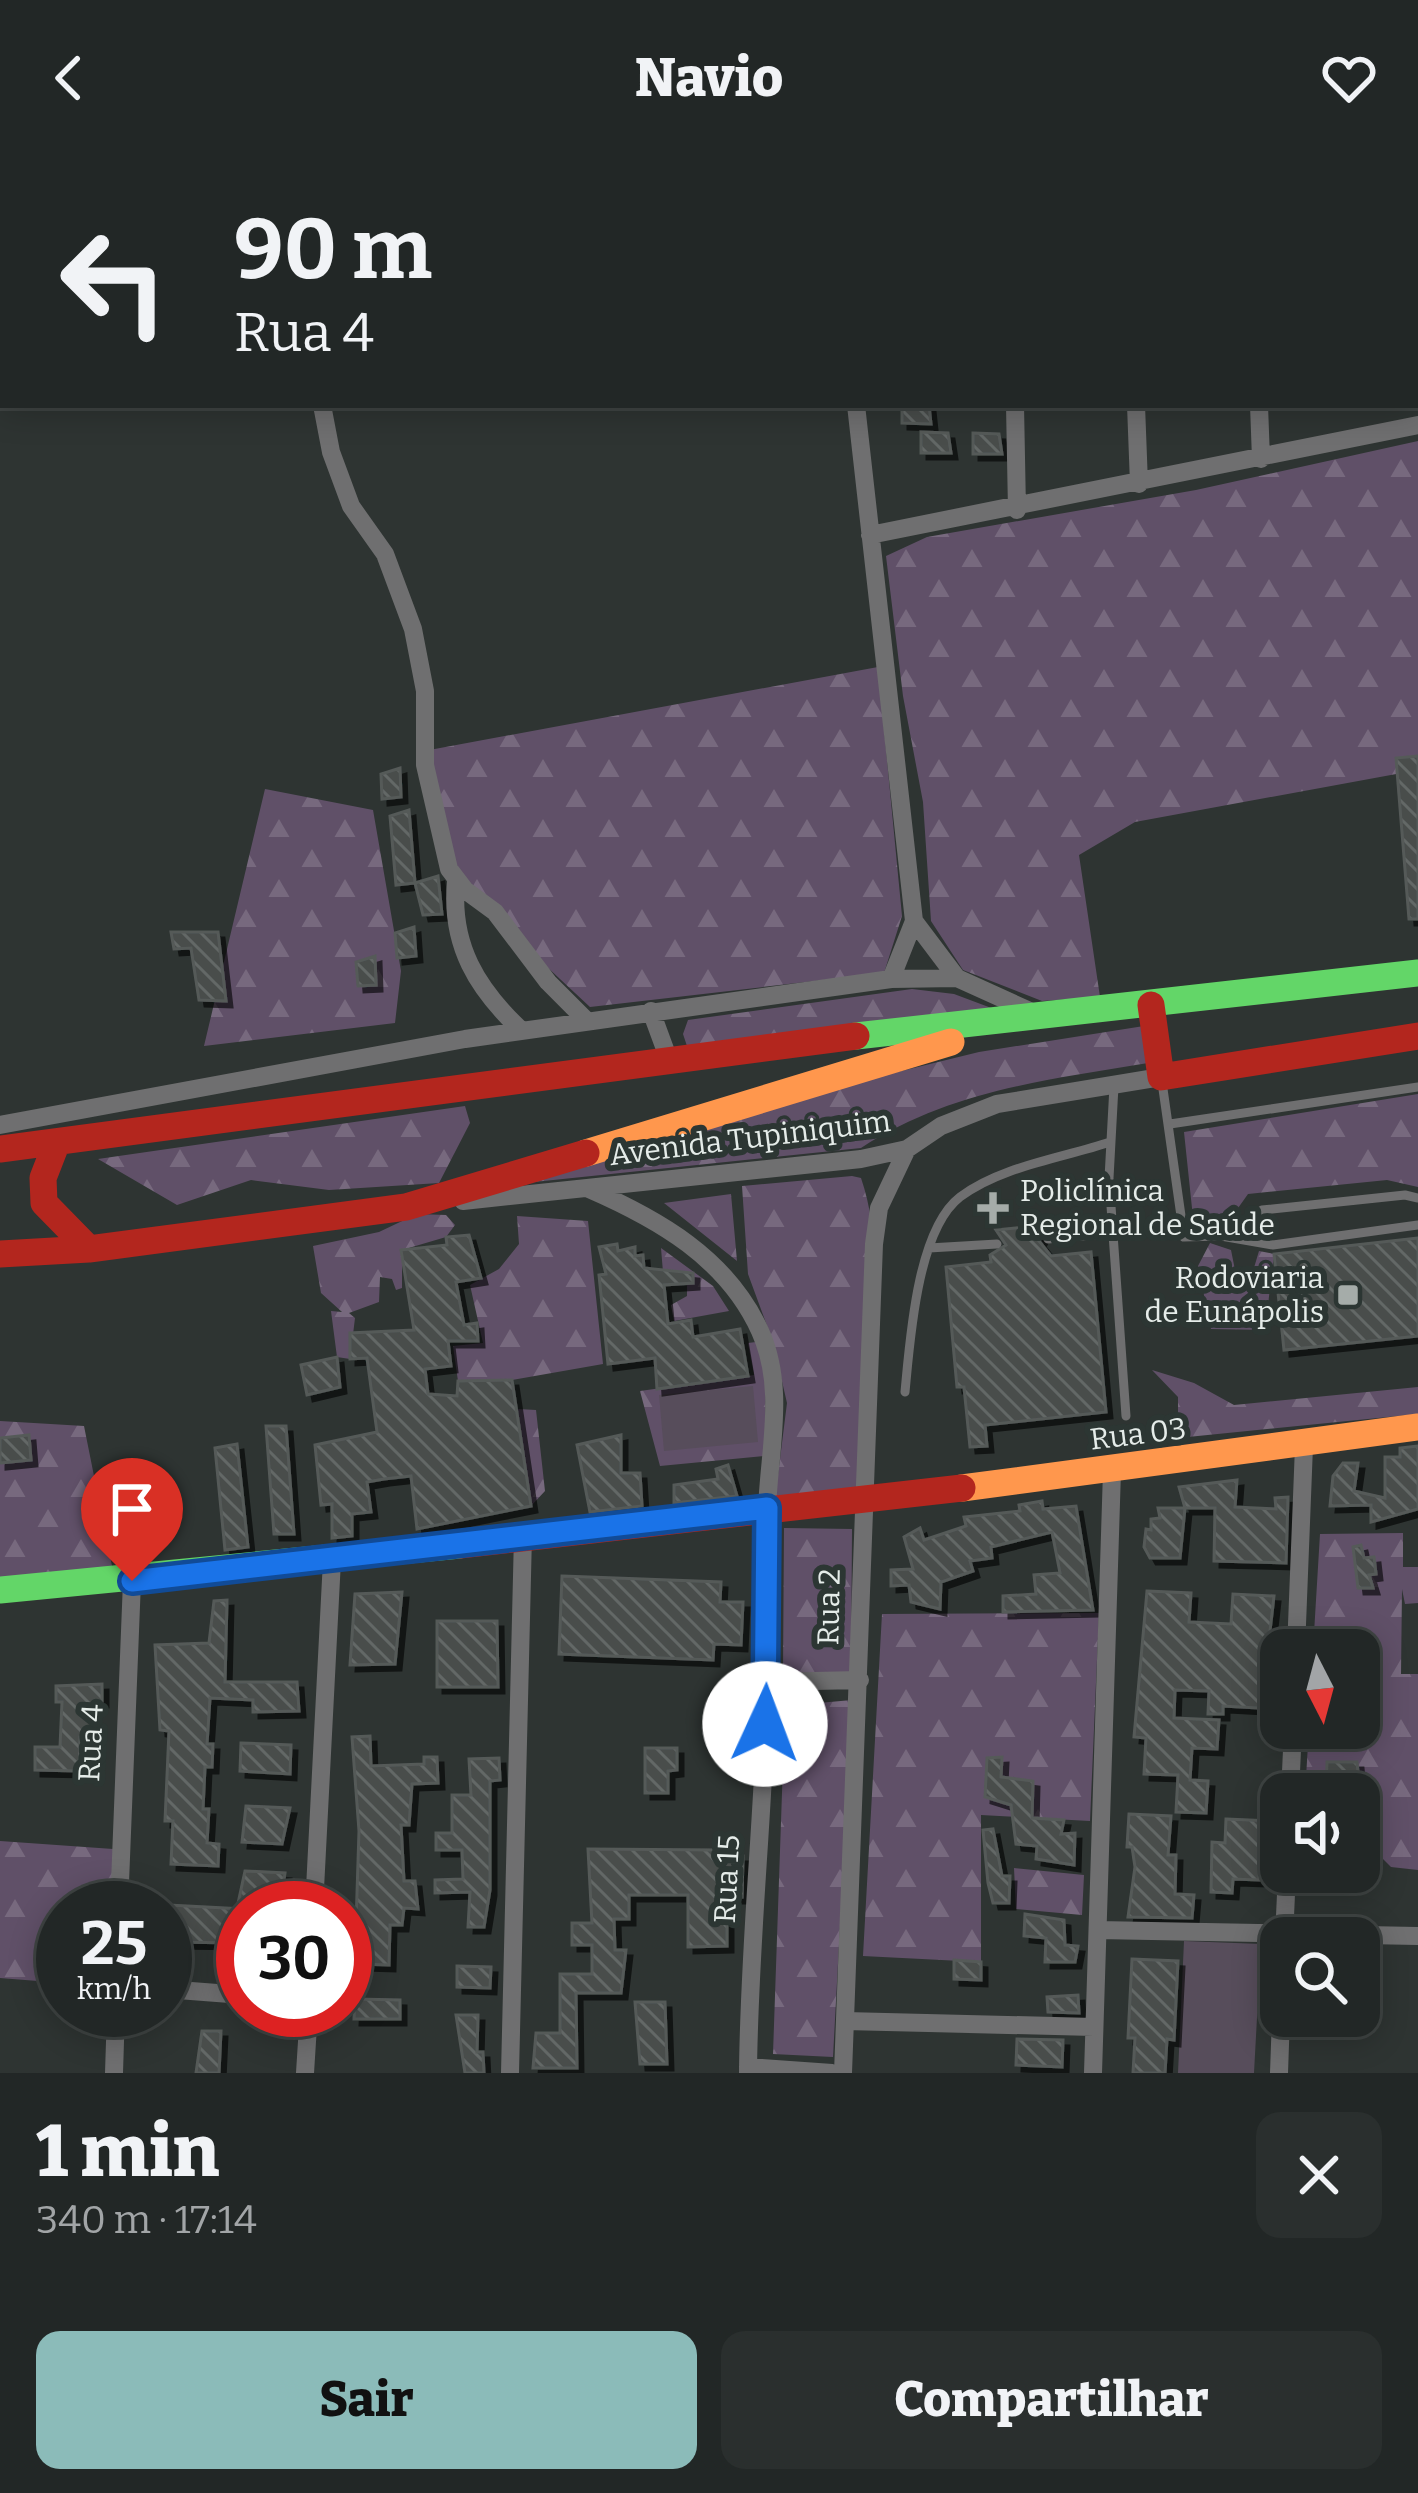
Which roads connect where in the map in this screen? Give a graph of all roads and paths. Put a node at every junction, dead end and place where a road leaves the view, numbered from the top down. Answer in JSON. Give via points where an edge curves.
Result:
{"nodes":[{"id":1,"x":323,"y":408,"type":"edge"},
{"id":2,"x":856,"y":408,"type":"edge"},
{"id":3,"x":1015,"y":408,"type":"edge"},
{"id":4,"x":1136,"y":408,"type":"edge"},
{"id":5,"x":1259,"y":408,"type":"edge"},
{"id":6,"x":1394,"y":408,"type":"edge"},
{"id":7,"x":1418,"y":425,"type":"edge"},
{"id":8,"x":1396,"y":429,"type":"junction"},
{"id":9,"x":1261,"y":459,"type":"junction"},
{"id":10,"x":1138,"y":484,"type":"junction"},
{"id":11,"x":1017,"y":510,"type":"junction"},
{"id":12,"x":870,"y":535,"type":"junction"},
{"id":13,"x":456,"y":882,"type":"junction"},
{"id":14,"x":914,"y":921,"type":"junction"},
{"id":15,"x":1418,"y":973,"type":"edge"},
{"id":16,"x":957,"y":978,"type":"junction"},
{"id":17,"x":891,"y":980,"type":"junction"},
{"id":18,"x":1151,"y":1005,"type":"junction"},
{"id":19,"x":651,"y":1011,"type":"junction"},
{"id":20,"x":1035,"y":1019,"type":"junction"},
{"id":21,"x":587,"y":1021,"type":"junction"},
{"id":22,"x":522,"y":1031,"type":"junction"},
{"id":23,"x":1418,"y":1036,"type":"edge"},
{"id":24,"x":669,"y":1060,"type":"junction"},
{"id":25,"x":1161,"y":1077,"type":"junction"},
{"id":26,"x":1114,"y":1084,"type":"junction"},
{"id":27,"x":1418,"y":1087,"type":"edge"},
{"id":28,"x":1169,"y":1124,"type":"junction"},
{"id":29,"x":0,"y":1125,"type":"edge"},
{"id":30,"x":57,"y":1142,"type":"junction"},
{"id":31,"x":1110,"y":1142,"type":"junction"},
{"id":32,"x":0,"y":1149,"type":"edge"},
{"id":33,"x":907,"y":1149,"type":"junction"},
{"id":34,"x":590,"y":1189,"type":"junction"},
{"id":35,"x":1418,"y":1198,"type":"edge"},
{"id":36,"x":406,"y":1207,"type":"junction"},
{"id":37,"x":1418,"y":1225,"type":"edge"},
{"id":38,"x":1114,"y":1233,"type":"junction"},
{"id":39,"x":1221,"y":1236,"type":"junction"},
{"id":40,"x":1048,"y":1239,"type":"dead end"},
{"id":41,"x":997,"y":1244,"type":"dead end"},
{"id":42,"x":929,"y":1248,"type":"junction"},
{"id":43,"x":89,"y":1249,"type":"junction"},
{"id":44,"x":0,"y":1254,"type":"edge"},
{"id":45,"x":905,"y":1392,"type":"dead end"},
{"id":46,"x":1126,"y":1416,"type":"dead end"},
{"id":47,"x":1418,"y":1427,"type":"edge"},
{"id":48,"x":1304,"y":1446,"type":"junction"},
{"id":49,"x":1112,"y":1471,"type":"junction"},
{"id":50,"x":865,"y":1499,"type":"junction"},
{"id":51,"x":767,"y":1508,"type":"junction"},
{"id":52,"x":523,"y":1535,"type":"junction"},
{"id":53,"x":332,"y":1560,"type":"junction"},
{"id":54,"x":132,"y":1581,"type":"junction"},
{"id":55,"x":0,"y":1590,"type":"edge"},
{"id":56,"x":1297,"y":1629,"type":"edge"},
{"id":57,"x":860,"y":1680,"type":"junction"},
{"id":58,"x":767,"y":1682,"type":"junction"},
{"id":59,"x":119,"y":1881,"type":"edge"},
{"id":60,"x":315,"y":1881,"type":"edge"},
{"id":61,"x":1098,"y":1930,"type":"junction"},
{"id":62,"x":1260,"y":1933,"type":"edge"},
{"id":63,"x":1380,"y":1935,"type":"edge"},
{"id":64,"x":1418,"y":1936,"type":"edge"},
{"id":65,"x":845,"y":2021,"type":"junction"},
{"id":66,"x":1094,"y":2027,"type":"junction"},
{"id":67,"x":115,"y":2037,"type":"edge"},
{"id":68,"x":307,"y":2037,"type":"edge"},
{"id":69,"x":1281,"y":2037,"type":"edge"},
{"id":70,"x":748,"y":2070,"type":"edge"},
{"id":71,"x":114,"y":2073,"type":"edge"},
{"id":72,"x":305,"y":2073,"type":"edge"},
{"id":73,"x":510,"y":2073,"type":"edge"},
{"id":74,"x":832,"y":2073,"type":"edge"},
{"id":75,"x":843,"y":2073,"type":"edge"},
{"id":76,"x":1093,"y":2073,"type":"edge"},
{"id":77,"x":1280,"y":2073,"type":"edge"}],
"edges":[{"from":1,"to":13,"type":"street","via":[[351,506],[385,554],[413,629],[425,691],[425,765]]},
{"from":2,"to":12,"type":"street"},
{"from":3,"to":11,"type":"street"},
{"from":4,"to":10,"type":"street"},
{"from":5,"to":9,"type":"street"},
{"from":6,"to":8,"type":"street"},
{"from":7,"to":8,"type":"street"},
{"from":8,"to":9,"type":"street"},
{"from":9,"to":10,"type":"street"},
{"from":10,"to":11,"type":"street"},
{"from":11,"to":12,"type":"street"},
{"from":12,"to":14,"type":"street"},
{"from":13,"to":21,"type":"street","via":[[495,912]]},
{"from":13,"to":22,"type":"street","via":[[457,928],[474,978]]},
{"from":14,"to":16,"type":"street"},
{"from":14,"to":17,"type":"street"},
{"from":15,"to":18,"type":"main road"},
{"from":16,"to":17,"type":"street"},
{"from":16,"to":20,"type":"street"},
{"from":17,"to":19,"type":"street"},
{"from":18,"to":20,"type":"main road"},
{"from":18,"to":25,"type":"main road"},
{"from":19,"to":21,"type":"street"},
{"from":19,"to":24,"type":"street"},
{"from":20,"to":24,"type":"main road"},
{"from":20,"to":36,"type":"main road"},
{"from":21,"to":22,"type":"street"},
{"from":22,"to":29,"type":"street"},
{"from":23,"to":25,"type":"main road"},
{"from":24,"to":30,"type":"main road"},
{"from":25,"to":26,"type":"street","name":"Avenida Tupiniquim"},
{"from":25,"to":28,"type":"lane"},
{"from":26,"to":31,"type":"lane"},
{"from":26,"to":33,"type":"street","name":"Avenida Tupiniquim","via":[[997,1104]]},
{"from":27,"to":28,"type":"lane"},
{"from":28,"to":39,"type":"lane","via":[[1184,1237]]},
{"from":30,"to":32,"type":"main road"},
{"from":30,"to":43,"type":"main road","via":[[38,1189],[54,1222]]},
{"from":31,"to":38,"type":"lane"},
{"from":31,"to":42,"type":"lane","via":[[974,1189],[947,1209]]},
{"from":33,"to":34,"type":"street","name":"Avenida Tupiniquim"},
{"from":33,"to":50,"type":"street","name":"Rua 2","via":[[879,1208],[874,1244]]},
{"from":34,"to":36,"type":"street","name":"Avenida Tupiniquim"},
{"from":34,"to":51,"type":"street","name":"Rua 15","via":[[661,1223],[719,1270],[753,1318],[776,1400]]},
{"from":35,"to":39,"type":"lane","via":[[1262,1210]]},
{"from":36,"to":43,"type":"main road"},
{"from":37,"to":39,"type":"lane","via":[[1273,1245]]},
{"from":38,"to":40,"type":"lane"},
{"from":38,"to":46,"type":"lane"},
{"from":41,"to":42,"type":"lane"},
{"from":42,"to":45,"type":"lane"},
{"from":43,"to":44,"type":"main road"},
{"from":47,"to":48,"type":"main road","name":"Rua 03"},
{"from":48,"to":49,"type":"main road","name":"Rua 03"},
{"from":48,"to":56,"type":"street"},
{"from":49,"to":50,"type":"main road","name":"Rua 03"},
{"from":49,"to":61,"type":"street"},
{"from":50,"to":51,"type":"main road"},
{"from":50,"to":57,"type":"street","name":"Rua 2"},
{"from":51,"to":52,"type":"main road"},
{"from":51,"to":58,"type":"street","name":"Rua 15"},
{"from":52,"to":53,"type":"main road"},
{"from":52,"to":73,"type":"street"},
{"from":53,"to":54,"type":"main road"},
{"from":53,"to":60,"type":"street"},
{"from":54,"to":55,"type":"main road"},
{"from":54,"to":59,"type":"street","name":"Rua 4"},
{"from":57,"to":58,"type":"street"},
{"from":57,"to":65,"type":"street","name":"Rua 2"},
{"from":58,"to":70,"type":"street","name":"Rua 15"},
{"from":61,"to":62,"type":"street"},
{"from":61,"to":66,"type":"street"},
{"from":63,"to":64,"type":"street"},
{"from":65,"to":66,"type":"street"},
{"from":65,"to":75,"type":"street","name":"Rua 2"},
{"from":66,"to":76,"type":"street"},
{"from":67,"to":71,"type":"street"},
{"from":68,"to":72,"type":"street"},
{"from":69,"to":77,"type":"street"},
{"from":70,"to":74,"type":"street"}]}
